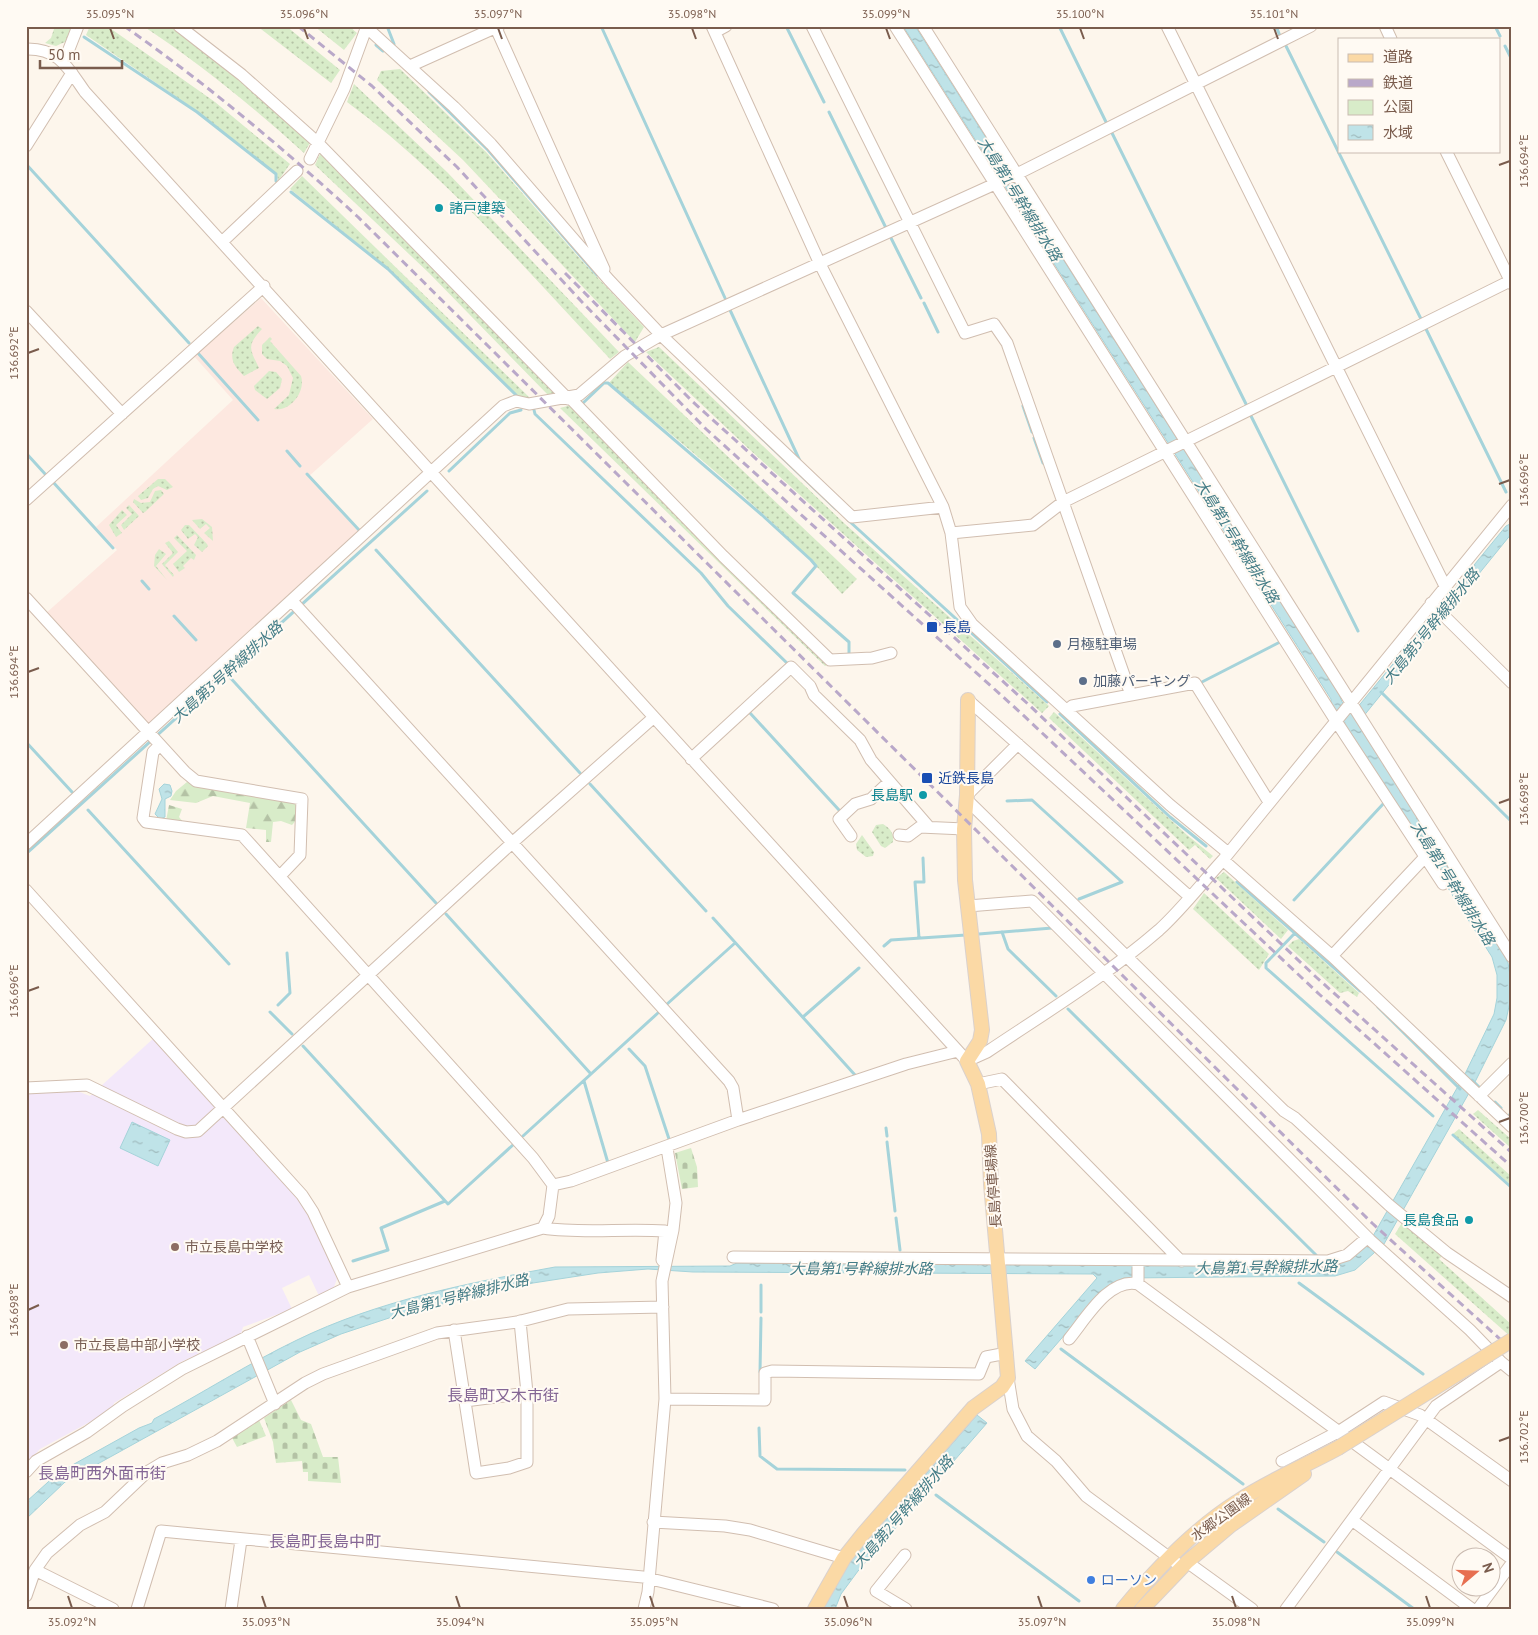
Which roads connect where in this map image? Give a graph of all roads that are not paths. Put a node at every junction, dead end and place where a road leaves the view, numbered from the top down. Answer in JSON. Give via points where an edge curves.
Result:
{"nodes":[{"id":1,"x":78,"y":26,"type":"edge"},
{"id":2,"x":179,"y":26,"type":"edge"},
{"id":3,"x":726,"y":26,"type":"edge"},
{"id":4,"x":812,"y":26,"type":"edge"},
{"id":5,"x":895,"y":26,"type":"edge"},
{"id":6,"x":923,"y":26,"type":"edge"},
{"id":7,"x":1167,"y":26,"type":"edge"},
{"id":8,"x":1311,"y":26,"type":"edge"},
{"id":9,"x":1385,"y":26,"type":"edge"},
{"id":10,"x":366,"y":27,"type":"edge"},
{"id":11,"x":496,"y":27,"type":"edge"},
{"id":12,"x":713,"y":29,"type":"edge"},
{"id":13,"x":1391,"y":38,"type":"edge"},
{"id":14,"x":26,"y":49,"type":"edge"},
{"id":15,"x":64,"y":62,"type":"junction"},
{"id":16,"x":410,"y":66,"type":"junction"},
{"id":17,"x":72,"y":73,"type":"junction"},
{"id":18,"x":1196,"y":84,"type":"junction"},
{"id":19,"x":317,"y":142,"type":"junction"},
{"id":20,"x":26,"y":146,"type":"edge"},
{"id":21,"x":1446,"y":152,"type":"edge"},
{"id":22,"x":310,"y":159,"type":"dead end"},
{"id":23,"x":297,"y":171,"type":"dead end"},
{"id":24,"x":1015,"y":174,"type":"junction"},
{"id":25,"x":997,"y":182,"type":"junction"},
{"id":26,"x":909,"y":221,"type":"junction"},
{"id":27,"x":223,"y":242,"type":"junction"},
{"id":28,"x":820,"y":264,"type":"junction"},
{"id":29,"x":609,"y":280,"type":"junction"},
{"id":30,"x":1511,"y":282,"type":"edge"},
{"id":31,"x":264,"y":286,"type":"junction"},
{"id":32,"x":26,"y":311,"type":"edge"},
{"id":33,"x":662,"y":335,"type":"junction"},
{"id":34,"x":1336,"y":367,"type":"junction"},
{"id":35,"x":569,"y":398,"type":"junction"},
{"id":36,"x":122,"y":414,"type":"junction"},
{"id":37,"x":1185,"y":442,"type":"junction"},
{"id":38,"x":1168,"y":451,"type":"junction"},
{"id":39,"x":433,"y":472,"type":"junction"},
{"id":40,"x":26,"y":500,"type":"edge"},
{"id":41,"x":1063,"y":502,"type":"junction"},
{"id":42,"x":1512,"y":505,"type":"edge"},
{"id":43,"x":943,"y":507,"type":"junction"},
{"id":44,"x":951,"y":532,"type":"junction"},
{"id":45,"x":1445,"y":586,"type":"junction"},
{"id":46,"x":26,"y":598,"type":"edge"},
{"id":47,"x":296,"y":605,"type":"junction"},
{"id":48,"x":1434,"y":606,"type":"junction"},
{"id":49,"x":891,"y":653,"type":"dead end"},
{"id":50,"x":1512,"y":684,"type":"edge"},
{"id":51,"x":1131,"y":695,"type":"junction"},
{"id":52,"x":968,"y":700,"type":"joint"},
{"id":53,"x":1351,"y":705,"type":"junction"},
{"id":54,"x":1067,"y":710,"type":"junction"},
{"id":55,"x":653,"y":718,"type":"junction"},
{"id":56,"x":1337,"y":720,"type":"junction"},
{"id":57,"x":154,"y":738,"type":"junction"},
{"id":58,"x":1018,"y":744,"type":"junction"},
{"id":59,"x":691,"y":759,"type":"junction"},
{"id":60,"x":889,"y":782,"type":"junction"},
{"id":61,"x":967,"y":798,"type":"junction"},
{"id":62,"x":1268,"y":802,"type":"junction"},
{"id":63,"x":929,"y":827,"type":"junction"},
{"id":64,"x":964,"y":829,"type":"junction"},
{"id":65,"x":899,"y":835,"type":"dead end"},
{"id":66,"x":851,"y":836,"type":"dead end"},
{"id":67,"x":512,"y":843,"type":"junction"},
{"id":68,"x":26,"y":844,"type":"edge"},
{"id":69,"x":1225,"y":856,"type":"junction"},
{"id":70,"x":1425,"y":857,"type":"junction"},
{"id":71,"x":280,"y":876,"type":"junction"},
{"id":72,"x":1443,"y":884,"type":"dead end"},
{"id":73,"x":26,"y":890,"type":"edge"},
{"id":74,"x":1190,"y":897,"type":"junction"},
{"id":75,"x":968,"y":906,"type":"junction"},
{"id":76,"x":1127,"y":956,"type":"junction"},
{"id":77,"x":1332,"y":956,"type":"junction"},
{"id":78,"x":1512,"y":957,"type":"edge"},
{"id":79,"x":1104,"y":973,"type":"junction"},
{"id":80,"x":369,"y":974,"type":"junction"},
{"id":81,"x":962,"y":1056,"type":"junction"},
{"id":82,"x":1512,"y":1063,"type":"edge"},
{"id":83,"x":978,"y":1084,"type":"junction"},
{"id":84,"x":26,"y":1088,"type":"edge"},
{"id":85,"x":1476,"y":1093,"type":"junction"},
{"id":86,"x":223,"y":1106,"type":"junction"},
{"id":87,"x":738,"y":1120,"type":"junction"},
{"id":88,"x":1512,"y":1126,"type":"edge"},
{"id":89,"x":667,"y":1148,"type":"junction"},
{"id":90,"x":553,"y":1185,"type":"junction"},
{"id":91,"x":543,"y":1228,"type":"junction"},
{"id":92,"x":1369,"y":1239,"type":"junction"},
{"id":93,"x":734,"y":1257,"type":"dead end"},
{"id":94,"x":999,"y":1259,"type":"junction"},
{"id":95,"x":1181,"y":1260,"type":"junction"},
{"id":96,"x":1138,"y":1262,"type":"junction"},
{"id":97,"x":664,"y":1268,"type":"junction"},
{"id":98,"x":1138,"y":1282,"type":"junction"},
{"id":99,"x":348,"y":1287,"type":"junction"},
{"id":100,"x":1512,"y":1297,"type":"edge"},
{"id":101,"x":663,"y":1307,"type":"junction"},
{"id":102,"x":520,"y":1321,"type":"junction"},
{"id":103,"x":454,"y":1330,"type":"junction"},
{"id":104,"x":247,"y":1336,"type":"junction"},
{"id":105,"x":1069,"y":1339,"type":"dead end"},
{"id":106,"x":1512,"y":1340,"type":"edge"},
{"id":107,"x":1007,"y":1353,"type":"junction"},
{"id":108,"x":1501,"y":1362,"type":"junction"},
{"id":109,"x":1512,"y":1371,"type":"edge"},
{"id":110,"x":1008,"y":1378,"type":"junction"},
{"id":111,"x":527,"y":1393,"type":"junction"},
{"id":112,"x":665,"y":1399,"type":"junction"},
{"id":113,"x":464,"y":1401,"type":"junction"},
{"id":114,"x":275,"y":1404,"type":"junction"},
{"id":115,"x":1426,"y":1419,"type":"junction"},
{"id":116,"x":1338,"y":1432,"type":"junction"},
{"id":117,"x":1338,"y":1448,"type":"junction"},
{"id":118,"x":1282,"y":1461,"type":"dead end"},
{"id":119,"x":1389,"y":1470,"type":"junction"},
{"id":120,"x":26,"y":1472,"type":"edge"},
{"id":121,"x":1512,"y":1481,"type":"edge"},
{"id":122,"x":1352,"y":1520,"type":"junction"},
{"id":123,"x":653,"y":1522,"type":"junction"},
{"id":124,"x":241,"y":1540,"type":"junction"},
{"id":125,"x":905,"y":1555,"type":"dead end"},
{"id":126,"x":844,"y":1558,"type":"junction"},
{"id":127,"x":1169,"y":1558,"type":"junction"},
{"id":128,"x":1512,"y":1561,"type":"edge"},
{"id":129,"x":1184,"y":1564,"type":"junction"},
{"id":130,"x":35,"y":1570,"type":"junction"},
{"id":131,"x":649,"y":1579,"type":"junction"},
{"id":132,"x":26,"y":1596,"type":"edge"},
{"id":133,"x":113,"y":1609,"type":"edge"},
{"id":134,"x":137,"y":1609,"type":"edge"},
{"id":135,"x":231,"y":1609,"type":"edge"},
{"id":136,"x":644,"y":1609,"type":"edge"},
{"id":137,"x":772,"y":1609,"type":"edge"},
{"id":138,"x":815,"y":1609,"type":"edge"},
{"id":139,"x":906,"y":1609,"type":"edge"},
{"id":140,"x":1123,"y":1609,"type":"edge"},
{"id":141,"x":1142,"y":1609,"type":"edge"},
{"id":142,"x":1252,"y":1609,"type":"edge"},
{"id":143,"x":1286,"y":1609,"type":"edge"},
{"id":144,"x":1472,"y":1609,"type":"edge"},
{"id":145,"x":1478,"y":1609,"type":"edge"}],
"edges":[{"from":1,"to":15,"type":"street"},
{"from":2,"to":19,"type":"street","via":[[242,75]]},
{"from":3,"to":12,"type":"street"},
{"from":4,"to":26,"type":"street"},
{"from":5,"to":25,"type":"street"},
{"from":6,"to":24,"type":"street"},
{"from":7,"to":18,"type":"street"},
{"from":8,"to":18,"type":"street"},
{"from":9,"to":13,"type":"street"},
{"from":10,"to":16,"type":"street"},
{"from":10,"to":19,"type":"street","via":[[344,89]]},
{"from":11,"to":16,"type":"street"},
{"from":11,"to":29,"type":"street"},
{"from":12,"to":28,"type":"street"},
{"from":14,"to":15,"type":"street","via":[[48,52]]},
{"from":15,"to":17,"type":"street"},
{"from":16,"to":29,"type":"street","via":[[491,144]]},
{"from":17,"to":20,"type":"street"},
{"from":17,"to":27,"type":"street"},
{"from":18,"to":24,"type":"street"},
{"from":18,"to":34,"type":"street"},
{"from":19,"to":22,"type":"street"},
{"from":19,"to":35,"type":"street"},
{"from":21,"to":30,"type":"street"},
{"from":23,"to":27,"type":"street"},
{"from":24,"to":25,"type":"street"},
{"from":24,"to":37,"type":"street"},
{"from":25,"to":26,"type":"street"},
{"from":25,"to":38,"type":"street"},
{"from":26,"to":28,"type":"street"},
{"from":26,"to":41,"type":"street","via":[[965,333],[994,324],[1007,343]]},
{"from":27,"to":31,"type":"street"},
{"from":28,"to":33,"type":"street"},
{"from":28,"to":43,"type":"street"},
{"from":29,"to":33,"type":"street"},
{"from":30,"to":34,"type":"street"},
{"from":31,"to":36,"type":"street"},
{"from":31,"to":39,"type":"street"},
{"from":32,"to":36,"type":"street"},
{"from":33,"to":35,"type":"street","via":[[625,356],[579,395]]},
{"from":33,"to":43,"type":"street","via":[[852,517]]},
{"from":34,"to":37,"type":"street"},
{"from":34,"to":45,"type":"street"},
{"from":35,"to":39,"type":"street","via":[[529,404],[516,401],[503,406]]},
{"from":35,"to":49,"type":"street","via":[[830,660],[872,658]]},
{"from":36,"to":40,"type":"street"},
{"from":37,"to":38,"type":"street"},
{"from":37,"to":53,"type":"street"},
{"from":38,"to":41,"type":"street"},
{"from":38,"to":56,"type":"street"},
{"from":39,"to":47,"type":"street"},
{"from":39,"to":55,"type":"street"},
{"from":41,"to":44,"type":"street","via":[[1033,525]]},
{"from":41,"to":51,"type":"street"},
{"from":42,"to":45,"type":"street"},
{"from":43,"to":44,"type":"street"},
{"from":44,"to":54,"type":"street","via":[[960,607],[972,624]]},
{"from":45,"to":48,"type":"street"},
{"from":46,"to":57,"type":"street"},
{"from":47,"to":57,"type":"street"},
{"from":47,"to":67,"type":"street"},
{"from":48,"to":50,"type":"street"},
{"from":48,"to":53,"type":"street"},
{"from":51,"to":54,"type":"street","via":[[1072,706]]},
{"from":51,"to":62,"type":"street","via":[[1195,683]]},
{"from":52,"to":58,"type":"street"},
{"from":52,"to":61,"type":"main road"},
{"from":53,"to":56,"type":"street"},
{"from":53,"to":78,"type":"street"},
{"from":54,"to":69,"type":"street"},
{"from":55,"to":59,"type":"street"},
{"from":55,"to":67,"type":"street"},
{"from":56,"to":62,"type":"street"},
{"from":56,"to":70,"type":"street"},
{"from":57,"to":68,"type":"street"},
{"from":57,"to":71,"type":"street","via":[[143,818],[146,822],[242,835]]},
{"from":57,"to":71,"type":"street","via":[[196,781],[302,800],[300,855]]},
{"from":58,"to":61,"type":"street"},
{"from":58,"to":74,"type":"street"},
{"from":59,"to":60,"type":"street","via":[[791,668],[860,740],[870,760]]},
{"from":59,"to":81,"type":"street"},
{"from":60,"to":63,"type":"street"},
{"from":60,"to":66,"type":"street","via":[[871,799],[855,804],[839,819]]},
{"from":61,"to":64,"type":"main road"},
{"from":61,"to":76,"type":"street"},
{"from":62,"to":69,"type":"street"},
{"from":63,"to":64,"type":"street"},
{"from":63,"to":65,"type":"street","via":[[920,827],[908,836]]},
{"from":64,"to":75,"type":"main road"},
{"from":67,"to":80,"type":"street"},
{"from":67,"to":87,"type":"street","via":[[729,1081]]},
{"from":69,"to":74,"type":"street"},
{"from":69,"to":77,"type":"street"},
{"from":70,"to":72,"type":"street"},
{"from":70,"to":77,"type":"street"},
{"from":71,"to":80,"type":"street"},
{"from":73,"to":86,"type":"street"},
{"from":74,"to":76,"type":"street","via":[[1160,930]]},
{"from":75,"to":79,"type":"street","via":[[1032,901]]},
{"from":75,"to":81,"type":"main road","via":[[982,1030],[980,1041]]},
{"from":76,"to":79,"type":"street"},
{"from":76,"to":100,"type":"street","via":[[1284,1111],[1389,1205],[1447,1252]]},
{"from":77,"to":85,"type":"street"},
{"from":79,"to":81,"type":"street","via":[[987,1052]]},
{"from":79,"to":92,"type":"street"},
{"from":80,"to":86,"type":"street"},
{"from":80,"to":90,"type":"street","via":[[533,1158]]},
{"from":81,"to":83,"type":"main road","name":"長島停車場線"},
{"from":81,"to":87,"type":"street","via":[[906,1064]]},
{"from":82,"to":85,"type":"street"},
{"from":83,"to":94,"type":"main road","name":"長島停車場線","via":[[989,1134]]},
{"from":83,"to":95,"type":"street","via":[[1002,1079]]},
{"from":84,"to":86,"type":"street","via":[[87,1085],[186,1132],[198,1131]]},
{"from":85,"to":88,"type":"street"},
{"from":86,"to":99,"type":"street","via":[[309,1206]]},
{"from":87,"to":89,"type":"street"},
{"from":89,"to":90,"type":"street","via":[[628,1159],[571,1182]]},
{"from":89,"to":97,"type":"street","via":[[676,1203]]},
{"from":90,"to":91,"type":"street","via":[[549,1216]]},
{"from":91,"to":97,"type":"street","via":[[603,1232],[665,1231]]},
{"from":91,"to":99,"type":"street"},
{"from":92,"to":95,"type":"street","via":[[1347,1255],[1328,1261]]},
{"from":92,"to":108,"type":"street"},
{"from":93,"to":94,"type":"street"},
{"from":94,"to":96,"type":"street"},
{"from":94,"to":107,"type":"main road","name":"長島停車場線"},
{"from":95,"to":96,"type":"street"},
{"from":96,"to":98,"type":"street"},
{"from":97,"to":101,"type":"street"},
{"from":98,"to":105,"type":"street","via":[[1117,1286]]},
{"from":98,"to":116,"type":"street"},
{"from":99,"to":104,"type":"street"},
{"from":101,"to":102,"type":"street","via":[[568,1310]]},
{"from":101,"to":112,"type":"street"},
{"from":102,"to":103,"type":"street"},
{"from":102,"to":111,"type":"street"},
{"from":103,"to":113,"type":"street"},
{"from":103,"to":114,"type":"street","via":[[437,1333],[323,1374],[305,1382]]},
{"from":104,"to":114,"type":"street"},
{"from":104,"to":120,"type":"street","via":[[182,1369],[87,1432],[36,1461]]},
{"from":106,"to":117,"type":"main road","name":"水郷公園線","bridge":true},
{"from":107,"to":110,"type":"main road","name":"長島停車場線"},
{"from":107,"to":112,"type":"street","via":[[986,1357],[979,1374],[772,1371],[765,1373],[765,1400]]},
{"from":108,"to":109,"type":"street"},
{"from":108,"to":115,"type":"street","via":[[1436,1406]]},
{"from":110,"to":126,"type":"main road","via":[[1002,1387],[973,1408]]},
{"from":110,"to":127,"type":"street","via":[[1013,1409],[1027,1436],[1056,1461],[1086,1496]]},
{"from":111,"to":113,"type":"street"},
{"from":111,"to":113,"type":"street","via":[[527,1462],[476,1473]]},
{"from":112,"to":123,"type":"street"},
{"from":114,"to":130,"type":"street","via":[[197,1451],[154,1467],[105,1512],[80,1525],[57,1544]]},
{"from":115,"to":116,"type":"street","via":[[1384,1402]]},
{"from":115,"to":119,"type":"street"},
{"from":115,"to":121,"type":"street"},
{"from":116,"to":118,"type":"street"},
{"from":116,"to":119,"type":"street"},
{"from":117,"to":127,"type":"main road","name":"水郷公園線","via":[[1237,1502],[1199,1530]]},
{"from":117,"to":129,"type":"main road","name":"水郷公園線","via":[[1277,1495],[1230,1525]]},
{"from":119,"to":122,"type":"street"},
{"from":119,"to":128,"type":"street"},
{"from":122,"to":143,"type":"street"},
{"from":122,"to":144,"type":"street"},
{"from":123,"to":126,"type":"street","via":[[750,1530]]},
{"from":123,"to":131,"type":"street"},
{"from":124,"to":131,"type":"street"},
{"from":124,"to":134,"type":"street","via":[[161,1531]]},
{"from":124,"to":135,"type":"street"},
{"from":125,"to":139,"type":"street","via":[[876,1592]]},
{"from":126,"to":138,"type":"main road"},
{"from":127,"to":129,"type":"street"},
{"from":127,"to":140,"type":"main road","name":"水郷公園線"},
{"from":128,"to":145,"type":"street"},
{"from":129,"to":141,"type":"main road","name":"水郷公園線"},
{"from":129,"to":142,"type":"street"},
{"from":130,"to":132,"type":"street"},
{"from":130,"to":133,"type":"street"},
{"from":131,"to":136,"type":"street"},
{"from":131,"to":137,"type":"street"}]}
